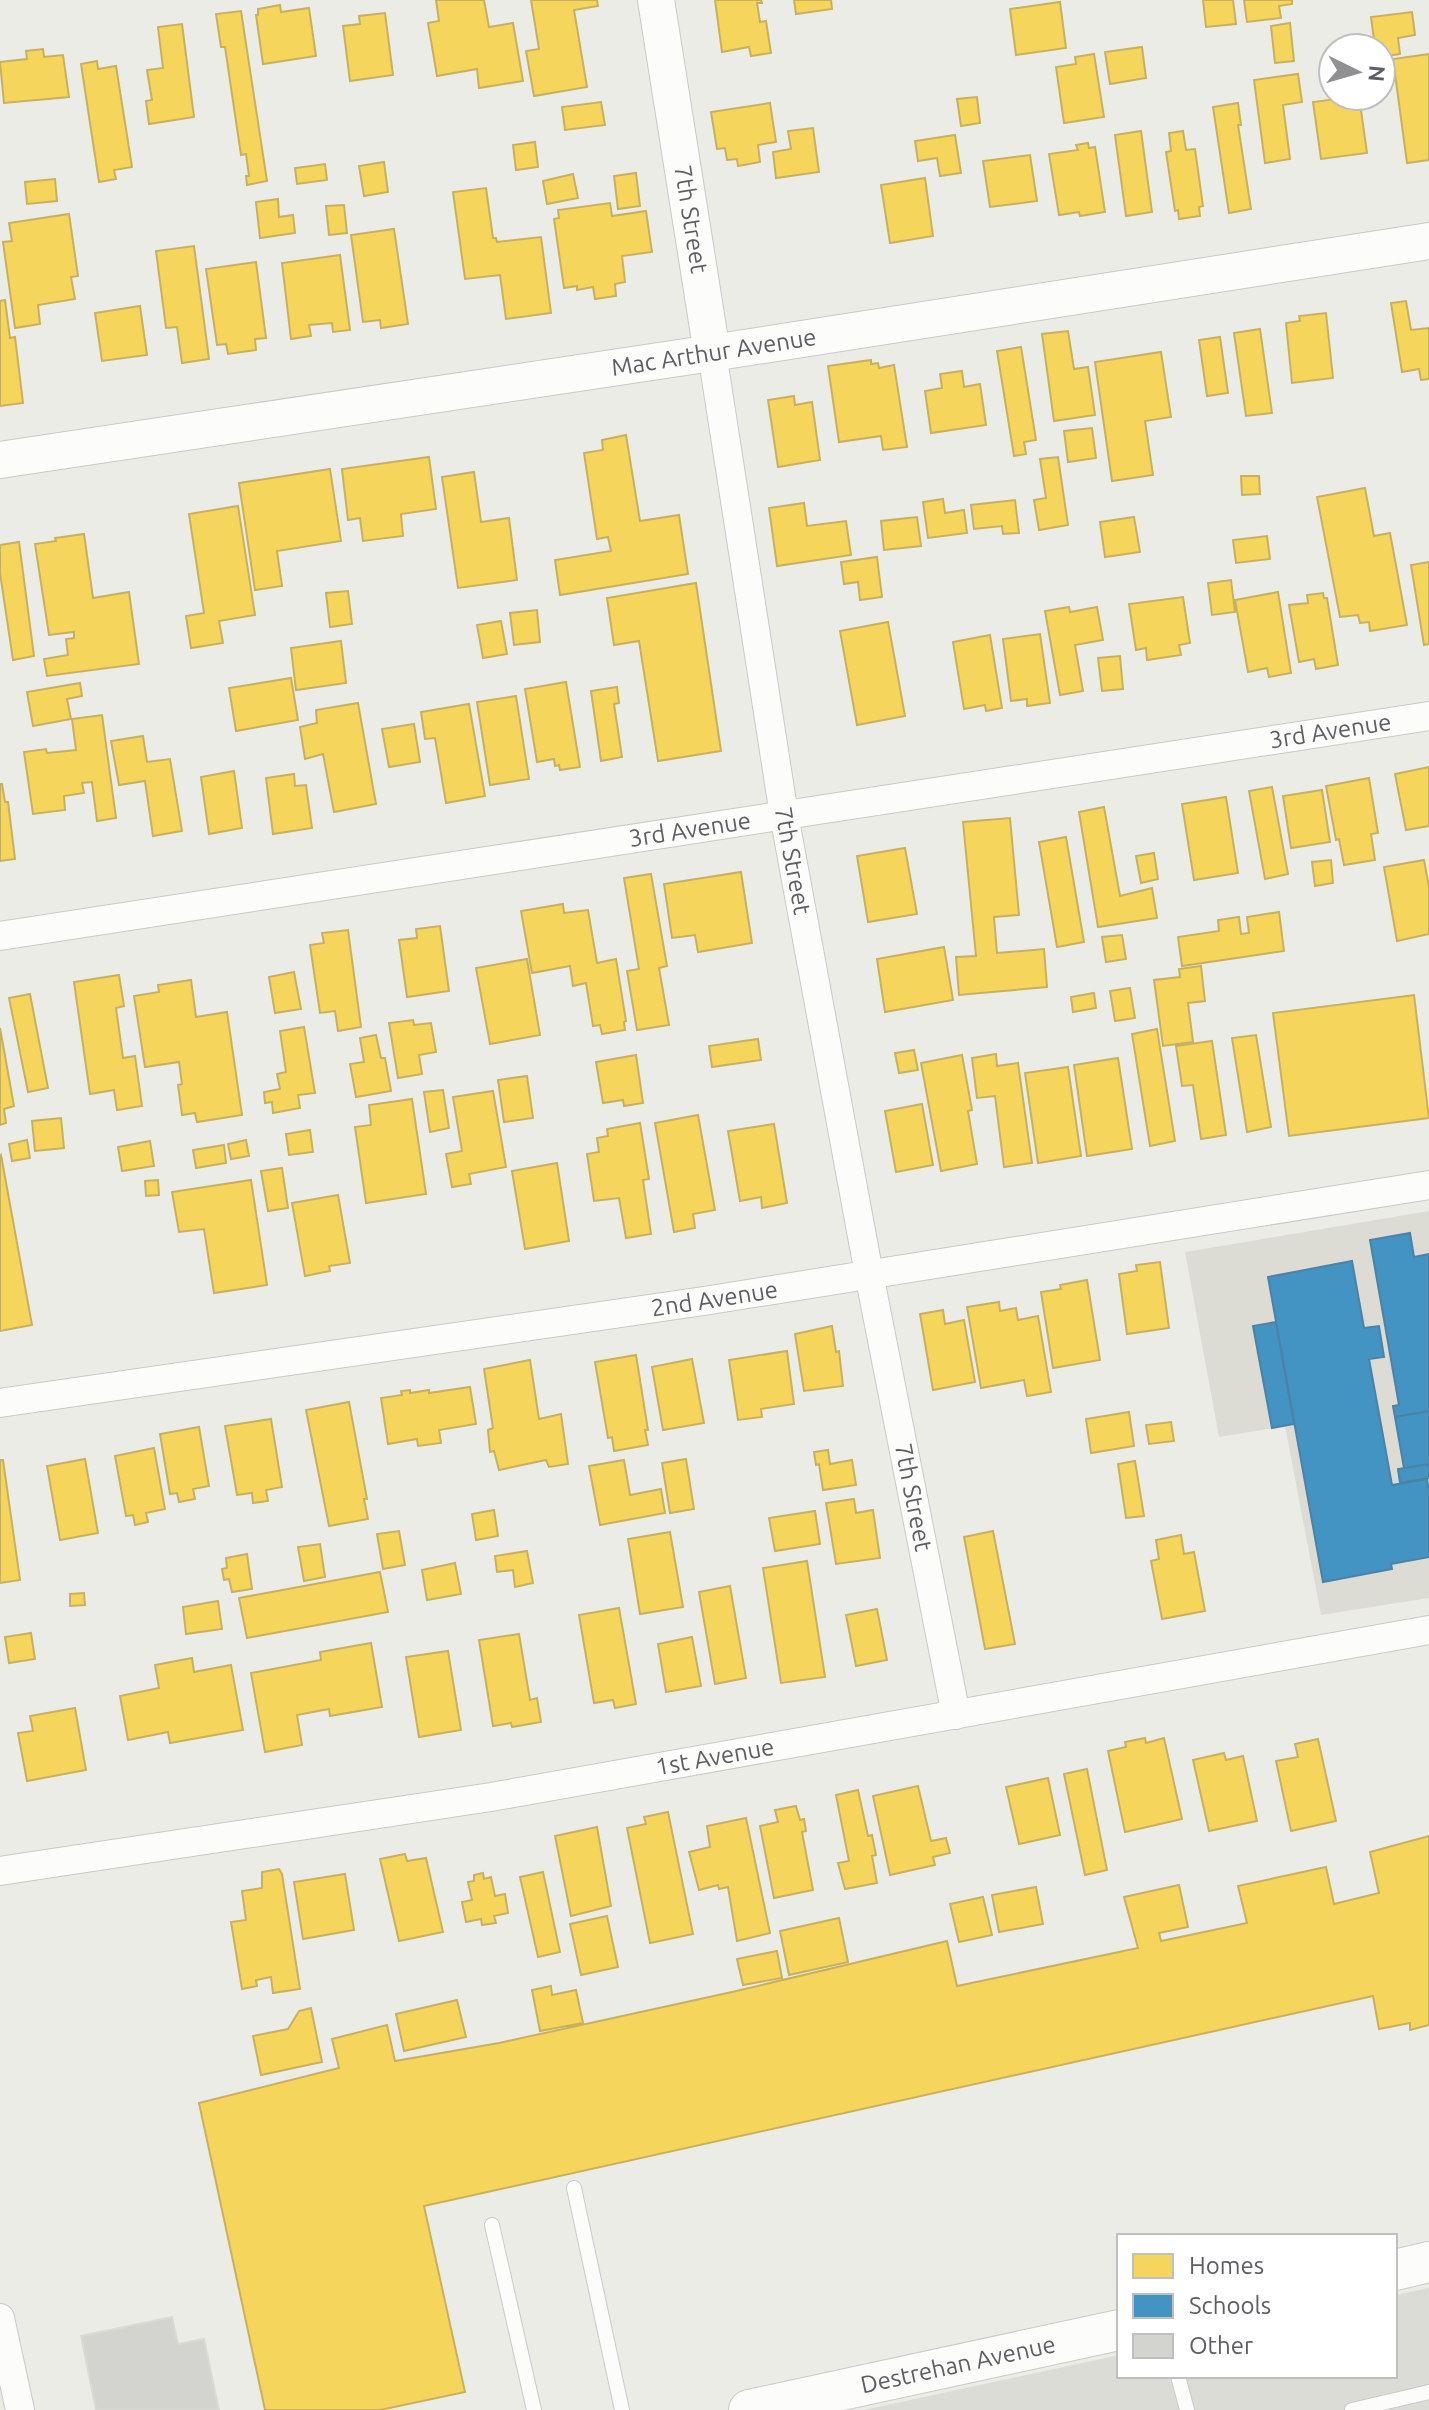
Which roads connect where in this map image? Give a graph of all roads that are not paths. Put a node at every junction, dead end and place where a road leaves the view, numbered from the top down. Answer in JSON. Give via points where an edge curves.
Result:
{"nodes":[{"id":1,"x":656,"y":0,"type":"edge"},
{"id":2,"x":1429,"y":241,"type":"edge"},
{"id":3,"x":712,"y":353,"type":"junction"},
{"id":4,"x":0,"y":460,"type":"edge"},
{"id":5,"x":1429,"y":716,"type":"edge"},
{"id":6,"x":784,"y":815,"type":"junction"},
{"id":7,"x":0,"y":936,"type":"edge"},
{"id":8,"x":1429,"y":1185,"type":"edge"},
{"id":9,"x":869,"y":1274,"type":"junction"},
{"id":10,"x":0,"y":1403,"type":"edge"},
{"id":11,"x":1429,"y":1630,"type":"edge"},
{"id":12,"x":956,"y":1715,"type":"junction"},
{"id":13,"x":0,"y":1871,"type":"edge"},
{"id":14,"x":574,"y":2188,"type":"dead end"},
{"id":15,"x":492,"y":2225,"type":"dead end"},
{"id":16,"x":1429,"y":2262,"type":"edge"},
{"id":17,"x":1397,"y":2270,"type":"edge"},
{"id":18,"x":0,"y":2318,"type":"edge"},
{"id":19,"x":1117,"y":2330,"type":"edge"},
{"id":20,"x":1179,"y":2378,"type":"edge"},
{"id":21,"x":1429,"y":2392,"type":"edge"},
{"id":22,"x":20,"y":2410,"type":"edge"},
{"id":23,"x":534,"y":2410,"type":"edge"},
{"id":24,"x":622,"y":2410,"type":"edge"},
{"id":25,"x":749,"y":2410,"type":"edge"},
{"id":26,"x":1187,"y":2410,"type":"edge"},
{"id":27,"x":1352,"y":2410,"type":"edge"}],
"edges":[{"from":1,"to":3,"type":"street","name":"7th Street"},
{"from":2,"to":3,"type":"street","name":"Mac Arthur Avenue"},
{"from":3,"to":4,"type":"street","name":"Mac Arthur Avenue"},
{"from":3,"to":6,"type":"street","name":"7th Street"},
{"from":5,"to":6,"type":"street","name":"3rd Avenue"},
{"from":6,"to":7,"type":"street","name":"3rd Avenue"},
{"from":6,"to":9,"type":"street","name":"7th Street"},
{"from":8,"to":9,"type":"street","name":"2nd Avenue"},
{"from":9,"to":10,"type":"street","name":"2nd Avenue"},
{"from":9,"to":12,"type":"street","name":"7th Street"},
{"from":11,"to":12,"type":"street","name":"1st Avenue"},
{"from":12,"to":13,"type":"street","name":"1st Avenue","via":[[491,1797]]},
{"from":14,"to":24,"type":"lane"},
{"from":15,"to":23,"type":"lane"},
{"from":16,"to":17,"type":"main road"},
{"from":18,"to":22,"type":"street"},
{"from":19,"to":25,"type":"main road","name":"Destrehan Avenue"},
{"from":20,"to":26,"type":"lane"},
{"from":21,"to":27,"type":"lane"}]}
